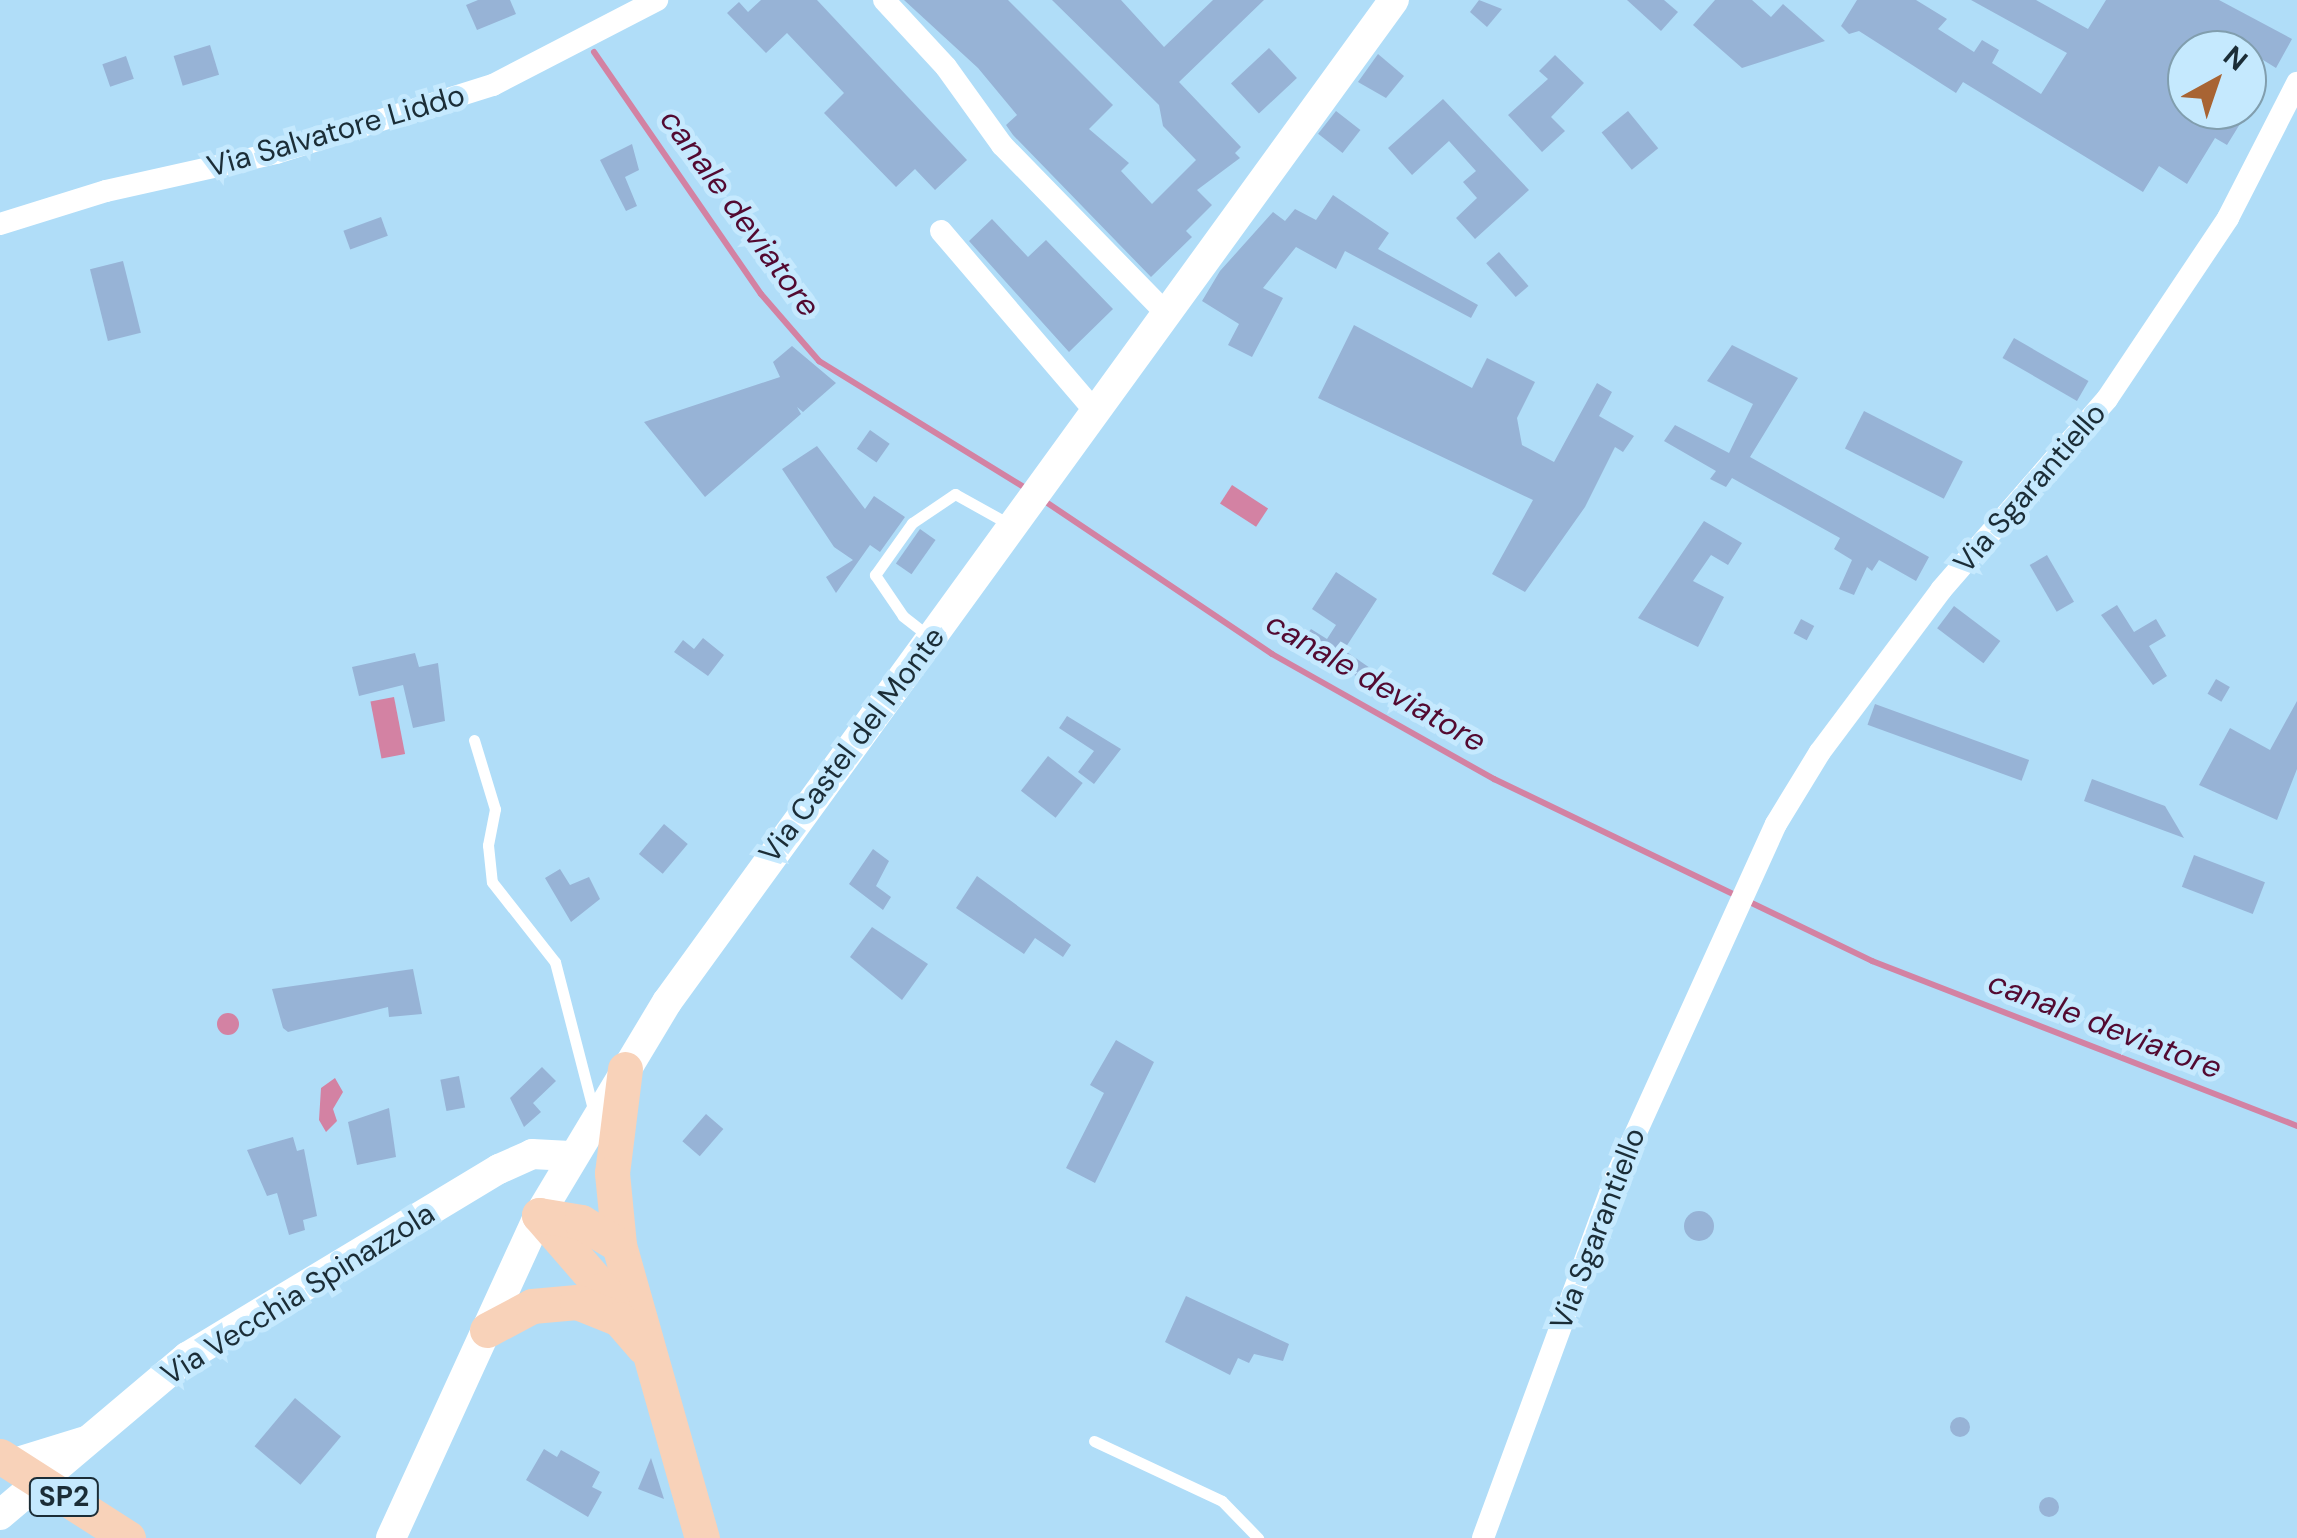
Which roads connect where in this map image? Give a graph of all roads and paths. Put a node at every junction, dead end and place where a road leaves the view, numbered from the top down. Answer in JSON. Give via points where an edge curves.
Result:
{"nodes":[{"id":1,"x":657,"y":0,"type":"edge"},
{"id":2,"x":884,"y":0,"type":"edge"},
{"id":3,"x":1394,"y":0,"type":"edge"},
{"id":4,"x":2297,"y":82,"type":"edge"},
{"id":5,"x":0,"y":224,"type":"edge"},
{"id":6,"x":942,"y":231,"type":"dead end"},
{"id":7,"x":1166,"y":312,"type":"junction"},
{"id":8,"x":1094,"y":412,"type":"junction"},
{"id":9,"x":1028,"y":505,"type":"junction"},
{"id":10,"x":932,"y":639,"type":"junction"},
{"id":11,"x":474,"y":740,"type":"dead end"},
{"id":12,"x":625,"y":1069,"type":"junction"},
{"id":13,"x":595,"y":1117,"type":"junction"},
{"id":14,"x":570,"y":1156,"type":"junction"},
{"id":15,"x":539,"y":1215,"type":"junction"},
{"id":16,"x":619,"y":1245,"type":"junction"},
{"id":17,"x":619,"y":1319,"type":"junction"},
{"id":18,"x":487,"y":1330,"type":"junction"},
{"id":19,"x":644,"y":1348,"type":"junction"},
{"id":20,"x":89,"y":1436,"type":"junction"},
{"id":21,"x":1094,"y":1441,"type":"dead end"},
{"id":22,"x":0,"y":1460,"type":"edge"},
{"id":23,"x":1,"y":1511,"type":"edge"},
{"id":24,"x":128,"y":1538,"type":"edge"},
{"id":25,"x":391,"y":1538,"type":"edge"},
{"id":26,"x":702,"y":1538,"type":"edge"},
{"id":27,"x":1258,"y":1538,"type":"edge"},
{"id":28,"x":1484,"y":1538,"type":"edge"}],
"edges":[{"from":1,"to":5,"type":"street","name":"Via Salvatore Liddo","via":[[493,85],[276,153],[106,191]]},
{"from":2,"to":7,"type":"street","via":[[946,67],[1002,144]]},
{"from":3,"to":7,"type":"main road","name":"Via Castel del Monte"},
{"from":4,"to":28,"type":"street","name":"Via Sgarantiello","via":[[2228,218],[2107,399],[1941,590],[1820,752],[1726,926],[1614,1181]]},
{"from":6,"to":8,"type":"street"},
{"from":7,"to":8,"type":"main road","name":"Via Castel del Monte"},
{"from":8,"to":9,"type":"main road","name":"Via Castel del Monte"},
{"from":9,"to":10,"type":"main road","name":"Via Castel del Monte"},
{"from":9,"to":10,"type":"lane","via":[[955,494],[912,523],[875,574],[903,616]]},
{"from":10,"to":12,"type":"main road","name":"Via Castel del Monte","via":[[768,856]]},
{"from":11,"to":13,"type":"lane","via":[[494,809],[488,845],[492,882],[555,962]]},
{"from":12,"to":13,"type":"main road","name":"Via Castel del Monte"},
{"from":12,"to":16,"type":"main road","via":[[612,1173]]},
{"from":13,"to":14,"type":"main road","name":"Via Castel del Monte"},
{"from":14,"to":15,"type":"main road","name":"Via Castel del Monte"},
{"from":14,"to":20,"type":"main road","name":"Via Vecchia Spinazzola","via":[[532,1154],[499,1169],[187,1357]]},
{"from":15,"to":16,"type":"main road","via":[[581,1222]]},
{"from":15,"to":17,"type":"main road"},
{"from":15,"to":18,"type":"main road","name":"Via Castel del Monte"},
{"from":16,"to":19,"type":"main road"},
{"from":17,"to":18,"type":"main road","via":[[555,1301]]},
{"from":17,"to":19,"type":"main road"},
{"from":18,"to":25,"type":"main road","name":"Via Castel del Monte"},
{"from":19,"to":26,"type":"main road"},
{"from":20,"to":22,"type":"street"},
{"from":20,"to":23,"type":"main road","name":"Via Vecchia Spinazzola"},
{"from":21,"to":27,"type":"lane","via":[[1222,1501]]},
{"from":22,"to":24,"type":"main road","number":"SP2"}]}
